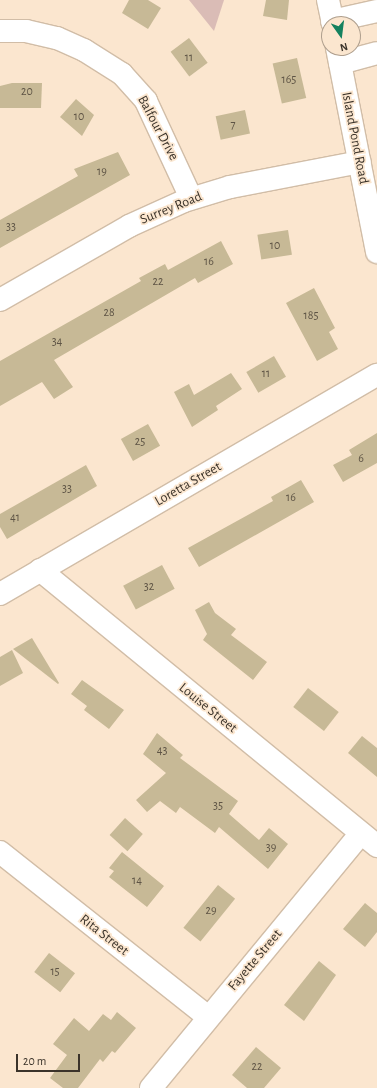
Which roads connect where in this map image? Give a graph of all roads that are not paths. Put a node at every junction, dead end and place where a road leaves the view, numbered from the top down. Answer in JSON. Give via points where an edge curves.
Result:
{"nodes":[{"id":1,"x":328,"y":0,"type":"edge"},
{"id":2,"x":377,"y":11,"type":"edge"},
{"id":3,"x":331,"y":16,"type":"edge"},
{"id":4,"x":359,"y":16,"type":"edge"},
{"id":5,"x":0,"y":31,"type":"edge"},
{"id":6,"x":377,"y":53,"type":"edge"},
{"id":7,"x":361,"y":54,"type":"edge"},
{"id":8,"x":339,"y":56,"type":"edge"},
{"id":9,"x":360,"y":162,"type":"junction"},
{"id":10,"x":191,"y":198,"type":"junction"},
{"id":11,"x":377,"y":252,"type":"edge"},
{"id":12,"x":0,"y":300,"type":"edge"},
{"id":13,"x":377,"y":375,"type":"edge"},
{"id":14,"x":40,"y":570,"type":"junction"},
{"id":15,"x":0,"y":594,"type":"edge"},
{"id":16,"x":369,"y":840,"type":"edge"},
{"id":17,"x":0,"y":852,"type":"edge"},
{"id":18,"x":208,"y":1017,"type":"junction"},
{"id":19,"x":151,"y":1088,"type":"edge"}],
"edges":[{"from":1,"to":3,"type":"street"},
{"from":2,"to":4,"type":"street"},
{"from":5,"to":10,"type":"street","name":"Balfour Drive","via":[[26,30],[57,38],[84,50],[122,74],[146,101]]},
{"from":6,"to":7,"type":"street"},
{"from":8,"to":9,"type":"street","name":"Island Pond Road"},
{"from":9,"to":10,"type":"street","name":"Surrey Road"},
{"from":9,"to":11,"type":"street","name":"Island Pond Road"},
{"from":10,"to":12,"type":"street","name":"Surrey Road","via":[[129,226]]},
{"from":13,"to":14,"type":"street","name":"Loretta Street"},
{"from":14,"to":15,"type":"street","name":"Loretta Street"},
{"from":14,"to":16,"type":"street","name":"Louise Street"},
{"from":16,"to":18,"type":"street","name":"Fayette Street"},
{"from":17,"to":18,"type":"street","name":"Rita Street"},
{"from":18,"to":19,"type":"street","name":"Fayette Street"}]}
